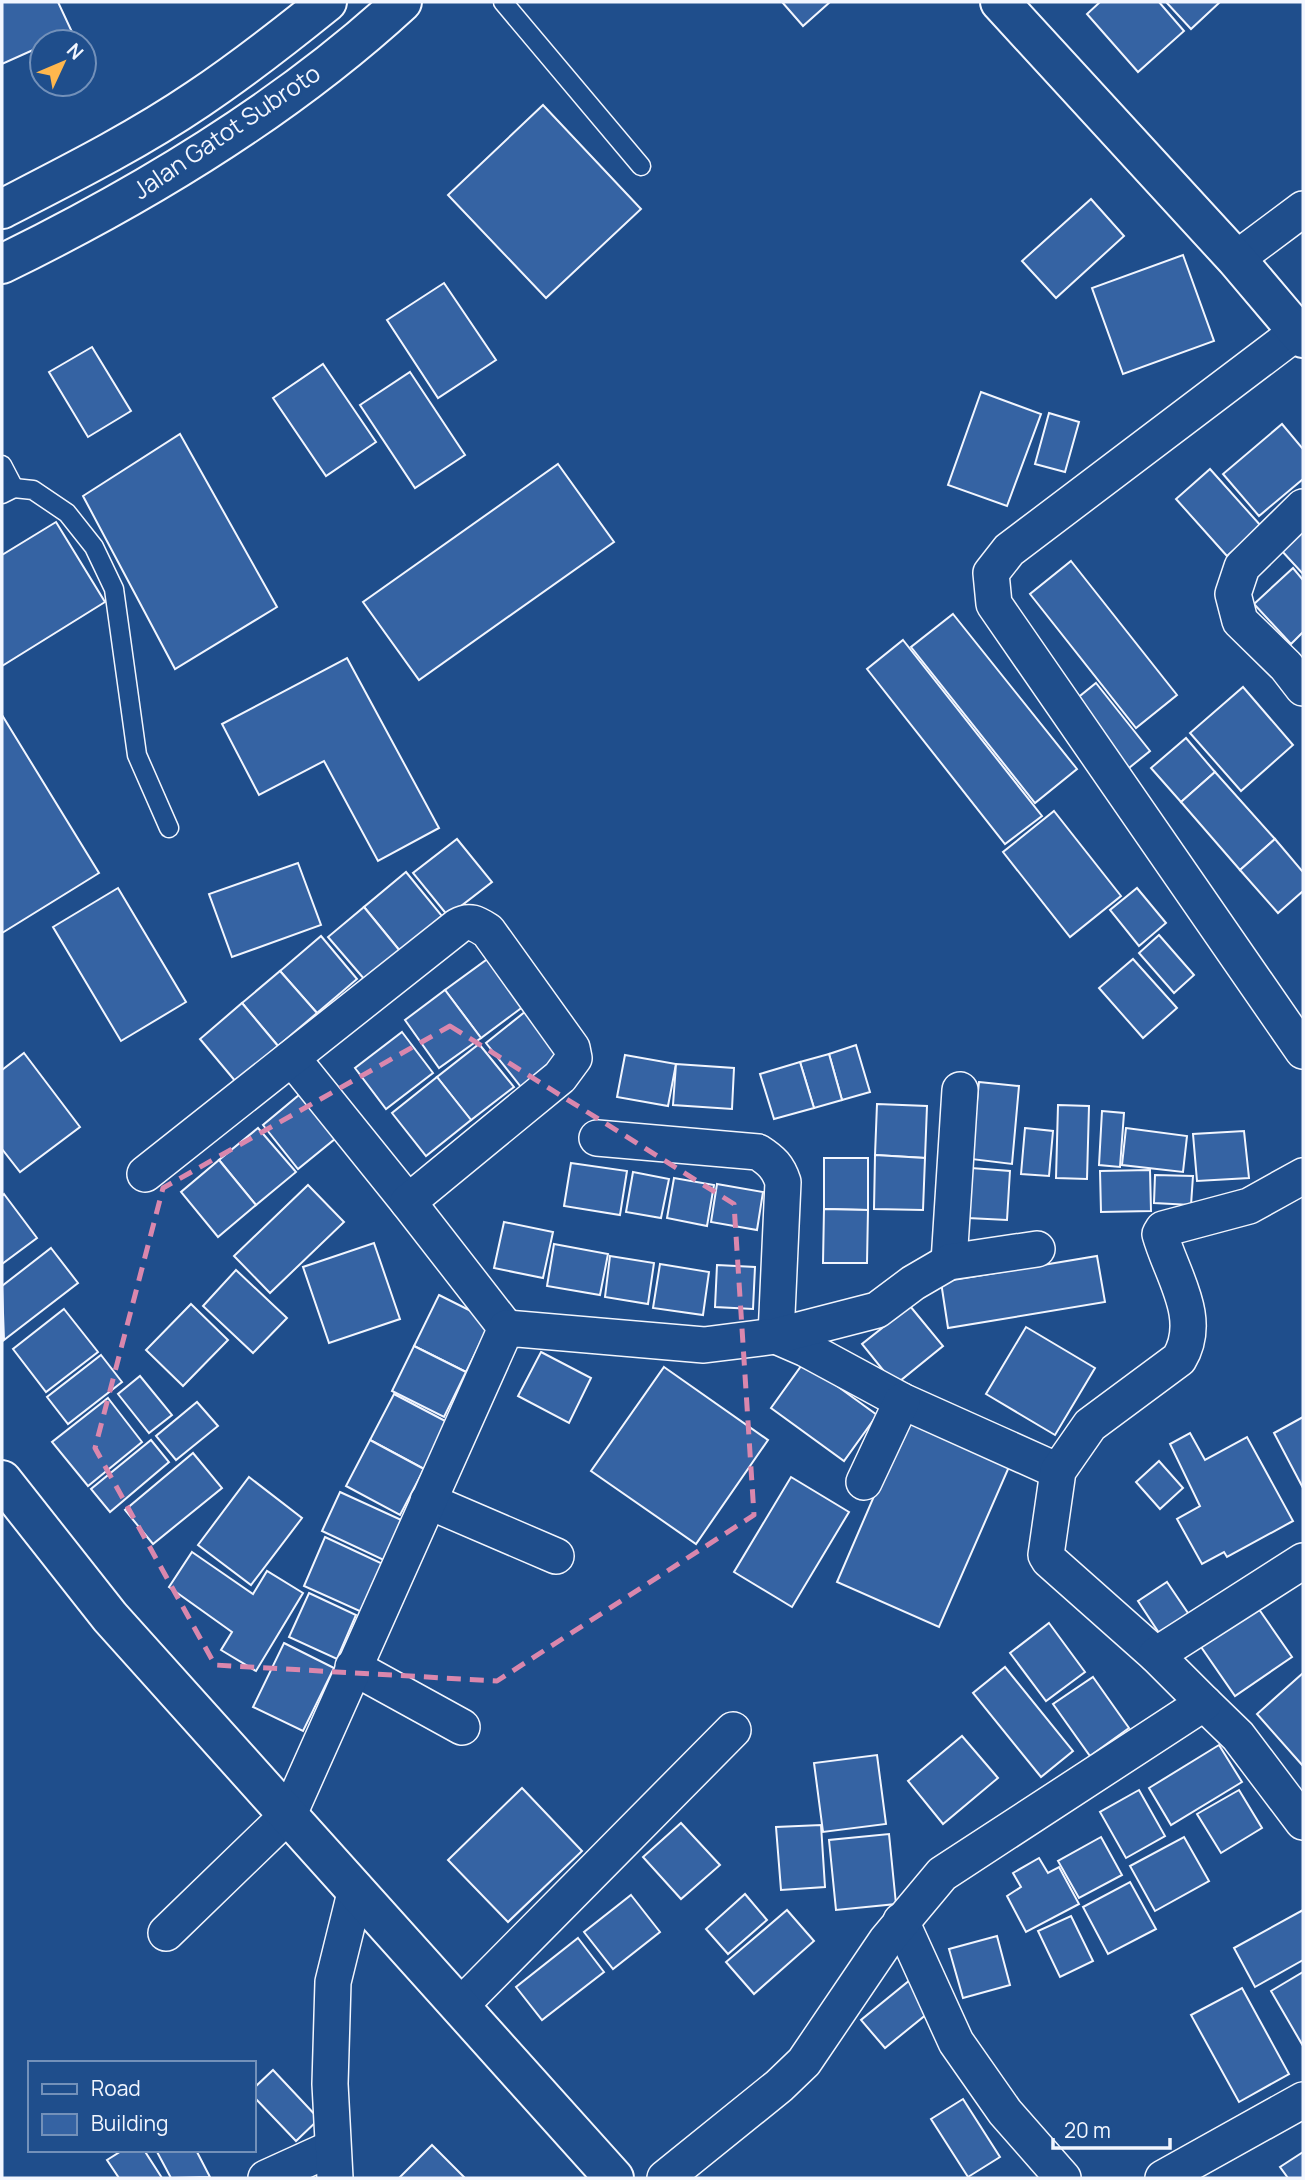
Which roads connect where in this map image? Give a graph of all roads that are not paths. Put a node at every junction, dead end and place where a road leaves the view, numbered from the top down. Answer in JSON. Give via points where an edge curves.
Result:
{"nodes":[{"id":1,"x":327,"y":2,"type":"edge"},
{"id":2,"x":402,"y":2,"type":"edge"},
{"id":3,"x":503,"y":2,"type":"edge"},
{"id":4,"x":1000,"y":2,"type":"edge"},
{"id":5,"x":642,"y":166,"type":"dead end"},
{"id":6,"x":2,"y":209,"type":"edge"},
{"id":7,"x":1303,"y":209,"type":"edge"},
{"id":8,"x":1236,"y":259,"type":"junction"},
{"id":9,"x":2,"y":264,"type":"edge"},
{"id":10,"x":1300,"y":335,"type":"edge"},
{"id":11,"x":2,"y":465,"type":"edge"},
{"id":12,"x":8,"y":491,"type":"edge"},
{"id":13,"x":1303,"y":506,"type":"edge"},
{"id":14,"x":1303,"y":688,"type":"edge"},
{"id":15,"x":169,"y":828,"type":"dead end"},
{"id":16,"x":1303,"y":1051,"type":"edge"},
{"id":17,"x":292,"y":1058,"type":"junction"},
{"id":18,"x":960,"y":1090,"type":"dead end"},
{"id":19,"x":597,"y":1138,"type":"dead end"},
{"id":20,"x":145,"y":1174,"type":"dead end"},
{"id":21,"x":1303,"y":1176,"type":"edge"},
{"id":22,"x":408,"y":1202,"type":"junction"},
{"id":23,"x":1037,"y":1249,"type":"dead end"},
{"id":24,"x":949,"y":1262,"type":"junction"},
{"id":25,"x":506,"y":1328,"type":"junction"},
{"id":26,"x":776,"y":1336,"type":"junction"},
{"id":27,"x":902,"y":1401,"type":"junction"},
{"id":28,"x":1059,"y":1471,"type":"junction"},
{"id":29,"x":2,"y":1480,"type":"edge"},
{"id":30,"x":864,"y":1482,"type":"dead end"},
{"id":31,"x":428,"y":1501,"type":"junction"},
{"id":32,"x":556,"y":1556,"type":"dead end"},
{"id":33,"x":1303,"y":1561,"type":"edge"},
{"id":34,"x":1156,"y":1655,"type":"junction"},
{"id":35,"x":353,"y":1667,"type":"junction"},
{"id":36,"x":1204,"y":1703,"type":"junction"},
{"id":37,"x":462,"y":1727,"type":"dead end"},
{"id":38,"x":733,"y":1730,"type":"dead end"},
{"id":39,"x":289,"y":1814,"type":"junction"},
{"id":40,"x":1303,"y":1822,"type":"edge"},
{"id":41,"x":356,"y":1889,"type":"junction"},
{"id":42,"x":901,"y":1921,"type":"junction"},
{"id":43,"x":166,"y":1933,"type":"dead end"},
{"id":44,"x":461,"y":2005,"type":"junction"},
{"id":45,"x":1303,"y":2100,"type":"edge"},
{"id":46,"x":333,"y":2163,"type":"edge"},
{"id":47,"x":266,"y":2178,"type":"edge"},
{"id":48,"x":614,"y":2178,"type":"edge"},
{"id":49,"x":665,"y":2178,"type":"edge"},
{"id":50,"x":1063,"y":2178,"type":"edge"},
{"id":51,"x":1163,"y":2178,"type":"edge"}],
"edges":[{"from":1,"to":6,"type":"main road","name":"Jalan Gatot Subroto","via":[[197,100]]},
{"from":2,"to":9,"type":"main road","name":"Jalan Gatot Subroto","via":[[352,44],[192,160]]},
{"from":3,"to":5,"type":"lane"},
{"from":4,"to":8,"type":"main road"},
{"from":7,"to":8,"type":"street"},
{"from":8,"to":10,"type":"main road"},
{"from":10,"to":16,"type":"street","via":[[1009,550],[991,573],[994,604]]},
{"from":11,"to":12,"type":"lane"},
{"from":12,"to":15,"type":"lane","via":[[33,490],[67,513],[94,547],[114,589],[137,755]]},
{"from":13,"to":14,"type":"street","via":[[1242,567],[1233,593],[1240,621]]},
{"from":17,"to":20,"type":"street"},
{"from":17,"to":22,"type":"street"},
{"from":17,"to":22,"type":"street","via":[[457,926],[470,922],[488,931],[572,1048],[574,1058],[560,1077]]},
{"from":18,"to":24,"type":"street"},
{"from":19,"to":26,"type":"street","via":[[758,1152],[778,1167],[783,1182]]},
{"from":21,"to":28,"type":"street","via":[[1249,1206],[1163,1229],[1160,1234],[1180,1282],[1188,1344],[1179,1359],[1090,1425]]},
{"from":22,"to":25,"type":"street"},
{"from":23,"to":24,"type":"street"},
{"from":24,"to":26,"type":"street","via":[[877,1310]]},
{"from":25,"to":26,"type":"street","via":[[704,1345]]},
{"from":25,"to":31,"type":"street"},
{"from":26,"to":27,"type":"street"},
{"from":27,"to":28,"type":"street"},
{"from":27,"to":30,"type":"street"},
{"from":28,"to":34,"type":"street","via":[[1046,1555]]},
{"from":29,"to":39,"type":"main road","via":[[110,1617]]},
{"from":31,"to":32,"type":"street"},
{"from":31,"to":35,"type":"street"},
{"from":33,"to":34,"type":"street"},
{"from":34,"to":36,"type":"street"},
{"from":35,"to":37,"type":"street"},
{"from":35,"to":39,"type":"street"},
{"from":36,"to":40,"type":"street","via":[[1238,1736]]},
{"from":36,"to":42,"type":"street","via":[[962,1858],[928,1888]]},
{"from":38,"to":44,"type":"street"},
{"from":39,"to":41,"type":"main road"},
{"from":39,"to":43,"type":"street"},
{"from":41,"to":44,"type":"main road"},
{"from":41,"to":46,"type":"street","via":[[332,1982]]},
{"from":42,"to":49,"type":"street","via":[[804,2062]]},
{"from":42,"to":50,"type":"street","via":[[956,2042],[1005,2112]]},
{"from":44,"to":48,"type":"main road"},
{"from":45,"to":51,"type":"street"},
{"from":46,"to":47,"type":"street"}]}
